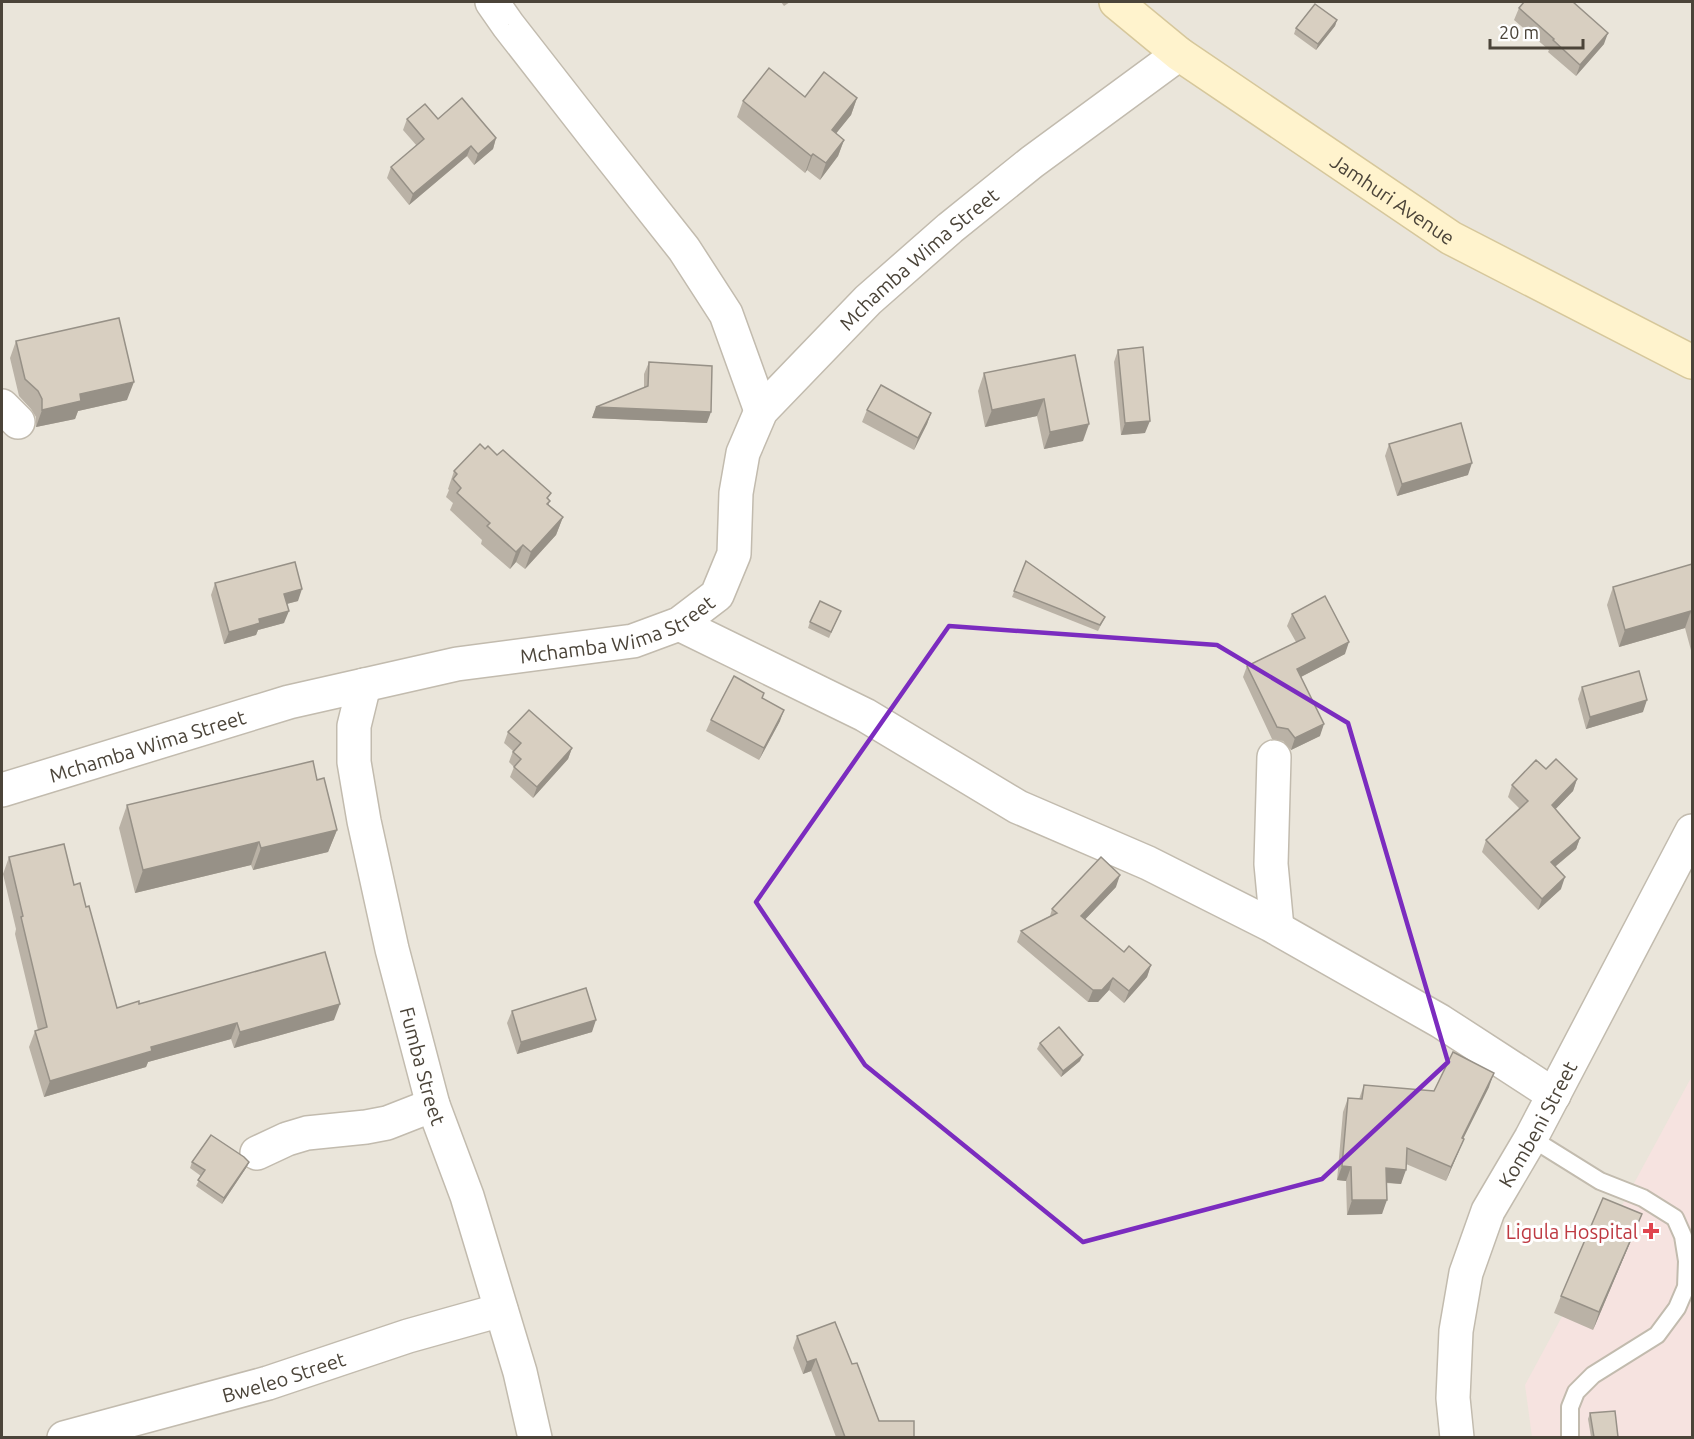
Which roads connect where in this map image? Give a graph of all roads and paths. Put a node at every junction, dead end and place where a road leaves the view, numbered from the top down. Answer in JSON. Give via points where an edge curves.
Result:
{"nodes":[{"id":1,"x":492,"y":2,"type":"edge"},
{"id":2,"x":1116,"y":2,"type":"edge"},
{"id":3,"x":1179,"y":54,"type":"junction"},
{"id":4,"x":1692,"y":362,"type":"edge"},
{"id":5,"x":761,"y":411,"type":"junction"},
{"id":6,"x":679,"y":624,"type":"junction"},
{"id":7,"x":364,"y":685,"type":"junction"},
{"id":8,"x":1274,"y":757,"type":"dead end"},
{"id":9,"x":2,"y":790,"type":"edge"},
{"id":10,"x":1692,"y":831,"type":"edge"},
{"id":11,"x":1277,"y":928,"type":"junction"},
{"id":12,"x":1554,"y":1095,"type":"junction"},
{"id":13,"x":433,"y":1105,"type":"junction"},
{"id":14,"x":1531,"y":1138,"type":"junction"},
{"id":15,"x":257,"y":1154,"type":"dead end"},
{"id":16,"x":501,"y":1310,"type":"junction"},
{"id":17,"x":64,"y":1437,"type":"edge"},
{"id":18,"x":535,"y":1437,"type":"edge"},
{"id":19,"x":1457,"y":1437,"type":"edge"},
{"id":20,"x":1570,"y":1437,"type":"edge"}],
"edges":[{"from":1,"to":5,"type":"street","via":[[684,249],[726,314]]},
{"from":2,"to":3,"type":"street","name":"Jamhuri Avenue"},
{"from":3,"to":4,"type":"street","name":"Jamhuri Avenue","via":[[1451,238]]},
{"from":3,"to":5,"type":"street","name":"Mchamba Wima Street","via":[[950,228],[868,300]]},
{"from":5,"to":6,"type":"street","name":"Mchamba Wima Street","via":[[742,453],[734,554],[717,595]]},
{"from":6,"to":7,"type":"street","name":"Mchamba Wima Street","via":[[633,641],[457,664]]},
{"from":6,"to":11,"type":"street","via":[[865,714],[1018,807],[1148,862]]},
{"from":7,"to":9,"type":"street","name":"Mchamba Wima Street","via":[[289,702]]},
{"from":7,"to":13,"type":"street","name":"Fumba Street","via":[[354,726],[354,762],[392,949]]},
{"from":8,"to":11,"type":"street","via":[[1271,864]]},
{"from":10,"to":12,"type":"street","name":"Kombeni Street"},
{"from":11,"to":12,"type":"street","via":[[1440,1021]]},
{"from":12,"to":14,"type":"street","name":"Kombeni Street"},
{"from":13,"to":15,"type":"street","via":[[387,1123],[307,1133]]},
{"from":13,"to":16,"type":"street","name":"Fumba Street","via":[[467,1196]]},
{"from":14,"to":19,"type":"street","name":"Kombeni Street","via":[[1488,1211],[1466,1273],[1456,1331],[1453,1398]]},
{"from":14,"to":20,"type":"lane","via":[[1600,1181],[1643,1198],[1675,1218],[1687,1261],[1686,1287],[1677,1308],[1657,1335],[1593,1375],[1576,1392],[1570,1407]]},
{"from":16,"to":17,"type":"street","name":"Bweleo Street","via":[[268,1383]]},
{"from":16,"to":18,"type":"street","name":"Fumba Street"}]}
